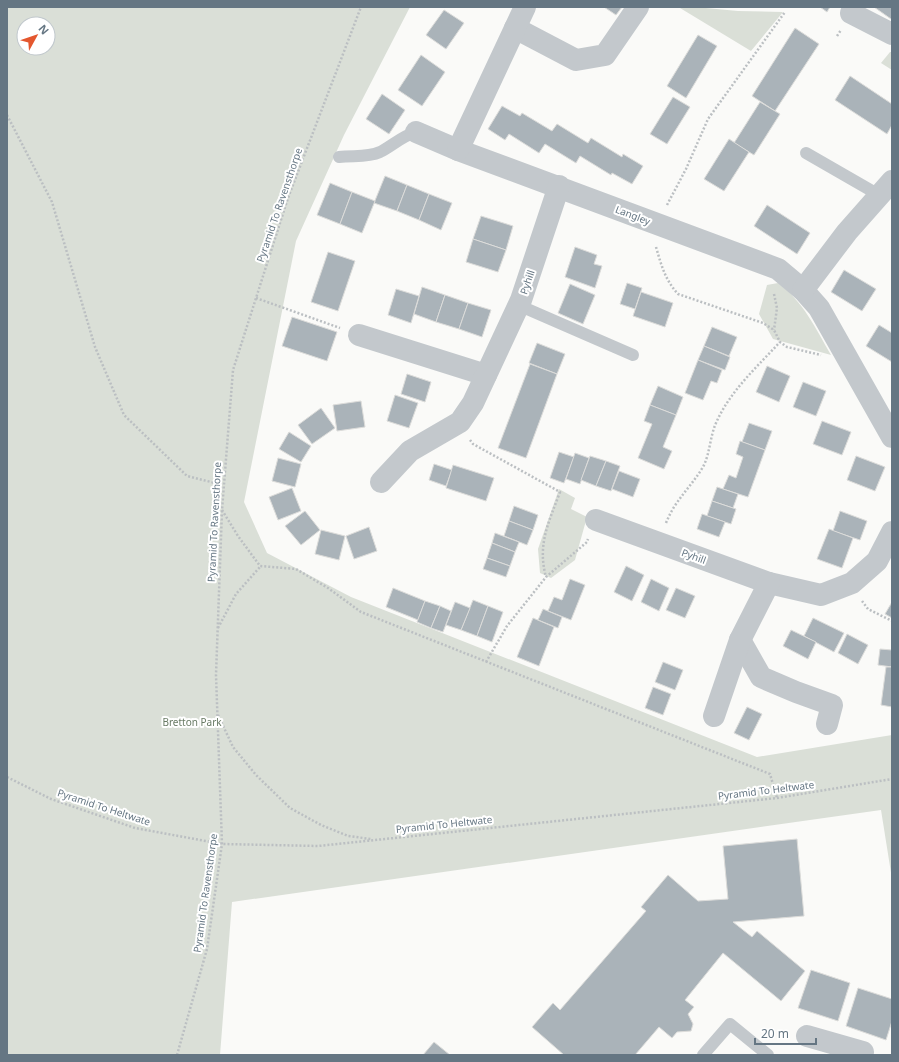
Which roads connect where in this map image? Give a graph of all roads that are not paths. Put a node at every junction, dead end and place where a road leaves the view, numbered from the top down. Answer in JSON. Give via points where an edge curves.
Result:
{"nodes":[{"id":1,"x":525,"y":7,"type":"edge"},
{"id":2,"x":638,"y":7,"type":"edge"},
{"id":3,"x":850,"y":13,"type":"dead end"},
{"id":4,"x":515,"y":28,"type":"junction"},
{"id":5,"x":892,"y":34,"type":"edge"},
{"id":6,"x":416,"y":132,"type":"joint"},
{"id":7,"x":458,"y":150,"type":"junction"},
{"id":8,"x":806,"y":153,"type":"dead end"},
{"id":9,"x":339,"y":157,"type":"dead end"},
{"id":10,"x":559,"y":186,"type":"junction"},
{"id":11,"x":886,"y":188,"type":"edge"},
{"id":12,"x":803,"y":290,"type":"junction"},
{"id":13,"x":518,"y":305,"type":"junction"},
{"id":14,"x":359,"y":335,"type":"road end"},
{"id":15,"x":633,"y":355,"type":"dead end"},
{"id":16,"x":486,"y":375,"type":"junction"},
{"id":17,"x":892,"y":437,"type":"edge"},
{"id":18,"x":381,"y":482,"type":"dead end"},
{"id":19,"x":596,"y":520,"type":"road end"},
{"id":20,"x":892,"y":532,"type":"edge"},
{"id":21,"x":769,"y":583,"type":"junction"},
{"id":22,"x":740,"y":640,"type":"junction"},
{"id":23,"x":714,"y":716,"type":"dead end"},
{"id":24,"x":827,"y":724,"type":"dead end"},
{"id":25,"x":806,"y":1036,"type":"dead end"},
{"id":26,"x":703,"y":1055,"type":"edge"},
{"id":27,"x":768,"y":1055,"type":"edge"},
{"id":28,"x":862,"y":1055,"type":"edge"}],
"edges":[{"from":1,"to":4,"type":"street"},
{"from":2,"to":4,"type":"street","via":[[604,55],[576,60]]},
{"from":3,"to":5,"type":"street"},
{"from":4,"to":7,"type":"street"},
{"from":6,"to":7,"type":"street","name":"Langley"},
{"from":6,"to":9,"type":"lane","via":[[380,152],[367,156]]},
{"from":7,"to":10,"type":"street","name":"Langley"},
{"from":8,"to":11,"type":"lane"},
{"from":10,"to":12,"type":"street","name":"Langley","via":[[778,270]]},
{"from":10,"to":13,"type":"street","name":"Pyhill"},
{"from":11,"to":12,"type":"street","via":[[847,232]]},
{"from":12,"to":17,"type":"street","name":"Langley","via":[[819,308]]},
{"from":13,"to":15,"type":"lane"},
{"from":13,"to":16,"type":"street","name":"Pyhill"},
{"from":14,"to":16,"type":"street"},
{"from":16,"to":18,"type":"street","name":"Pyhill","via":[[473,403],[460,422],[410,451]]},
{"from":19,"to":21,"type":"street","name":"Pyhill"},
{"from":20,"to":21,"type":"street","name":"Pyhill","via":[[876,561],[852,583],[821,594]]},
{"from":21,"to":22,"type":"street"},
{"from":22,"to":23,"type":"street"},
{"from":22,"to":24,"type":"street","via":[[761,677],[832,705]]},
{"from":25,"to":28,"type":"street","via":[[863,1052]]},
{"from":26,"to":27,"type":"lane","via":[[730,1024]]}]}
